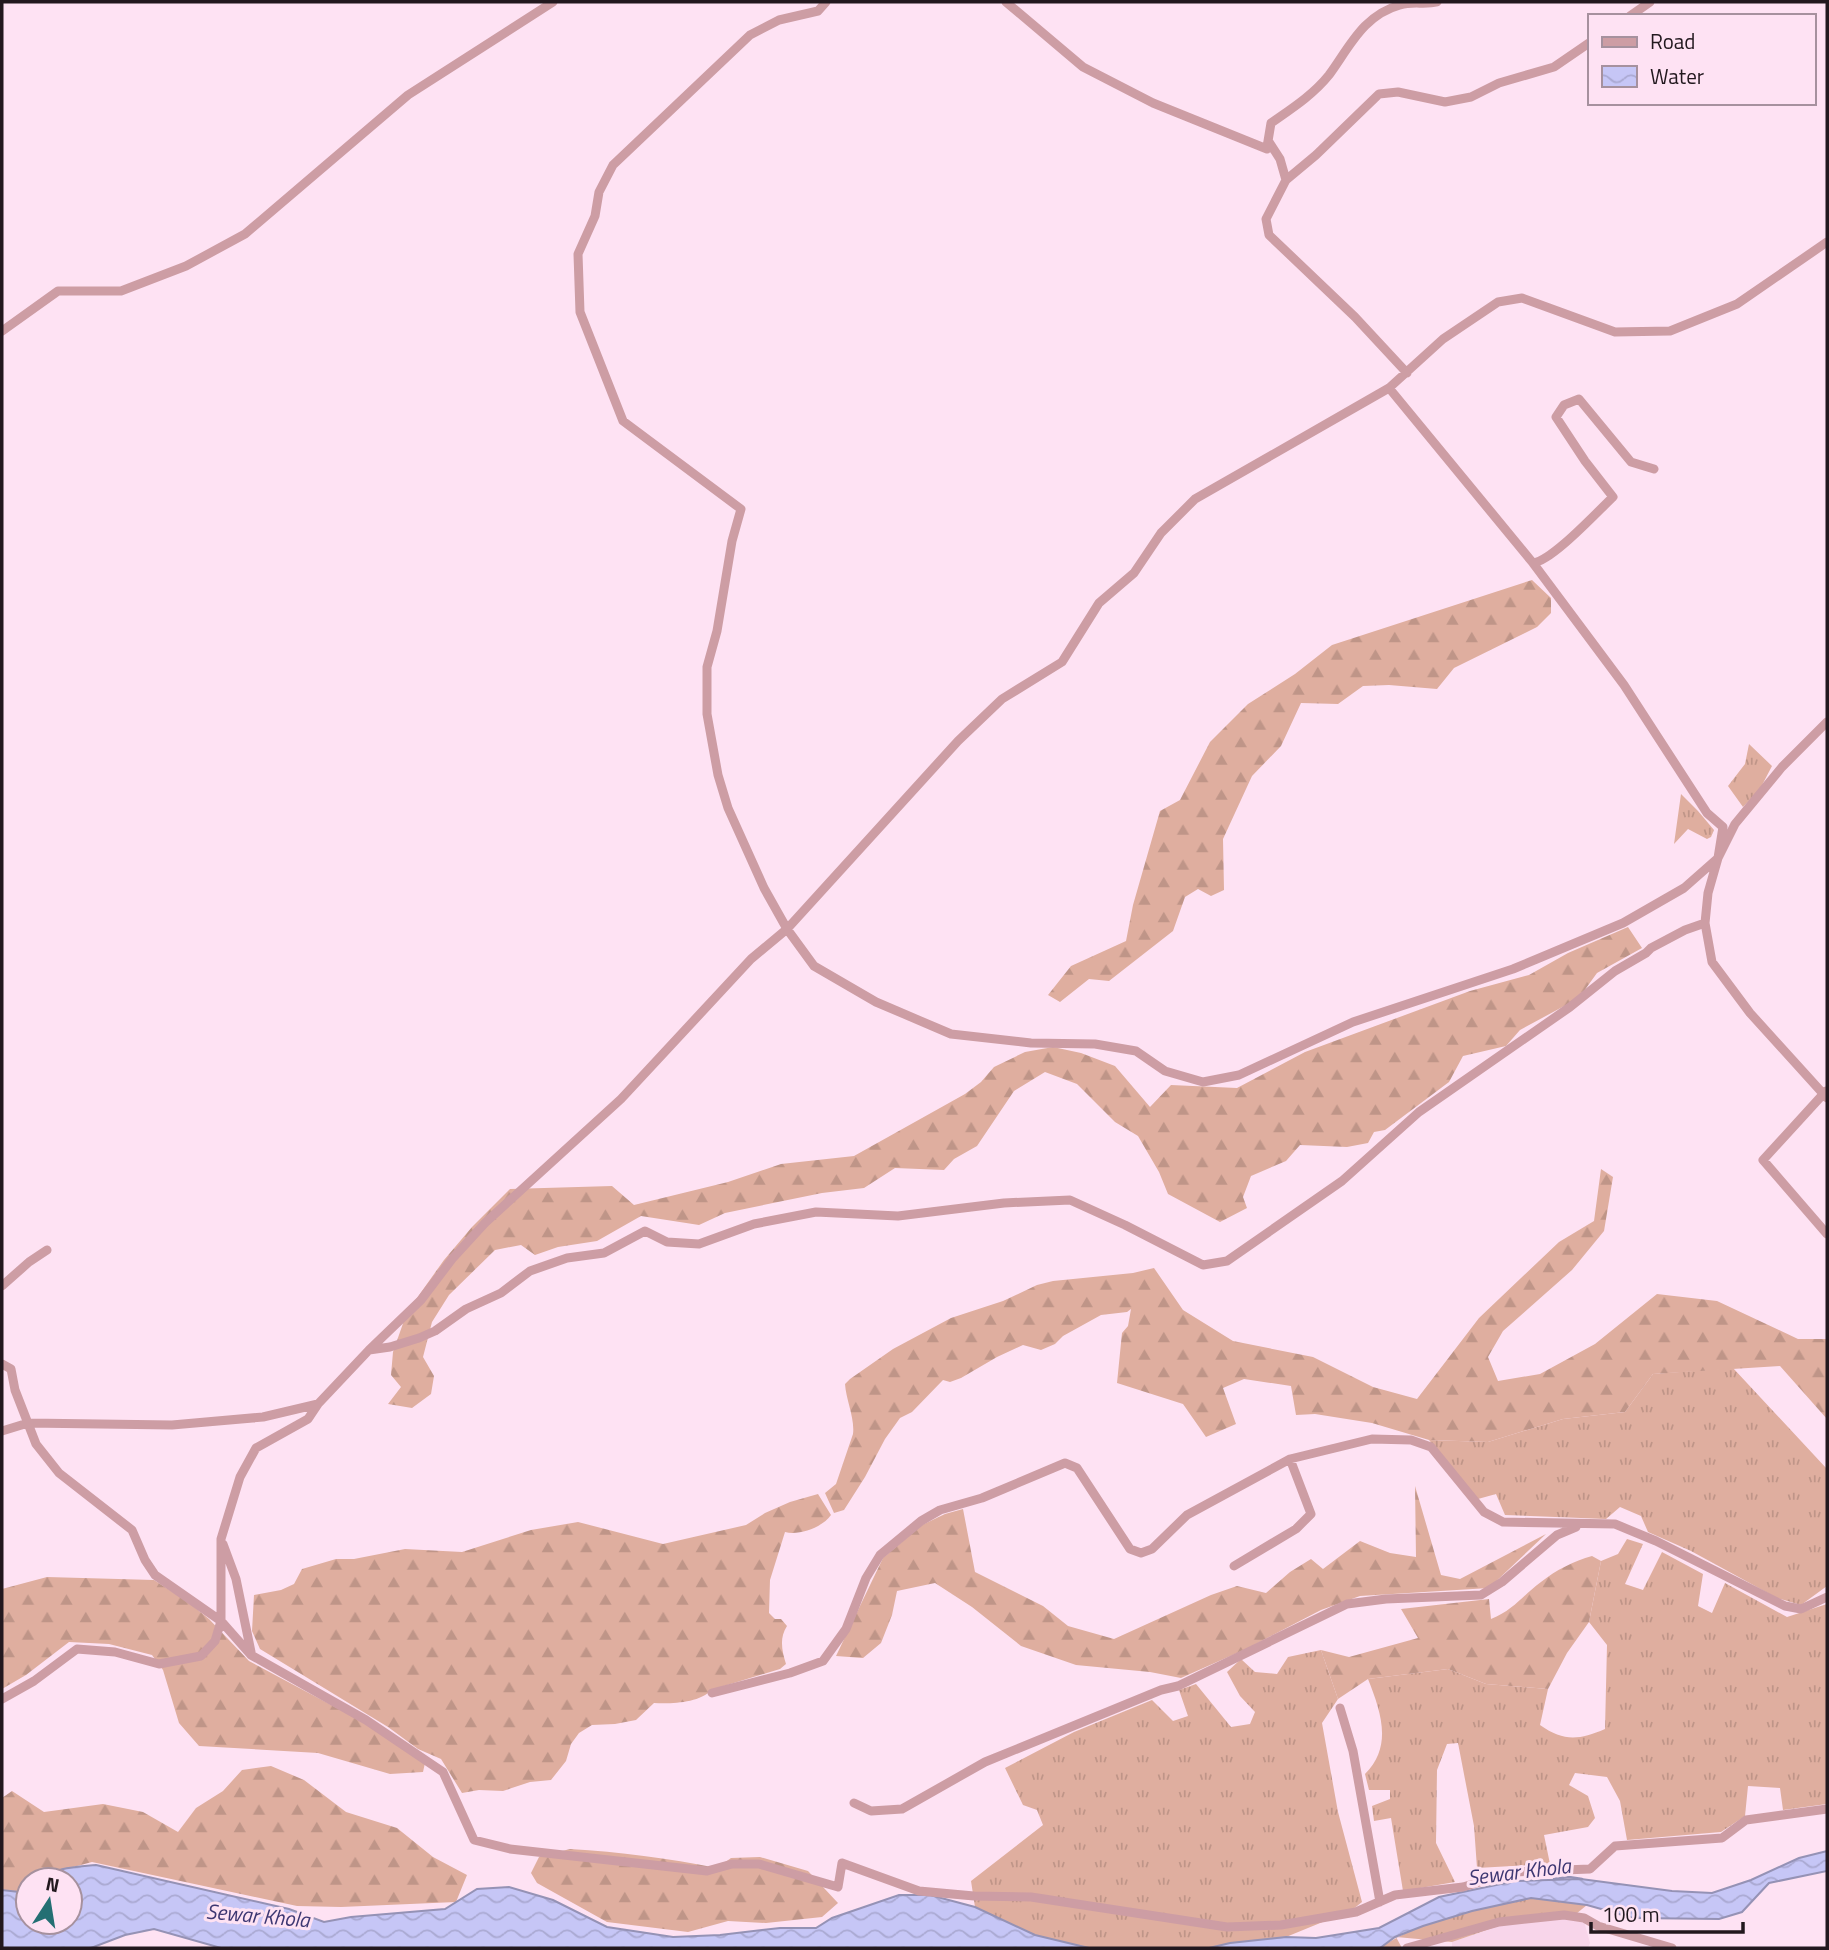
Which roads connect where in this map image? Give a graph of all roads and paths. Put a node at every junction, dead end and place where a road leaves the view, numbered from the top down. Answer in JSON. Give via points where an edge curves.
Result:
{"nodes":[{"id":1,"x":553,"y":2,"type":"edge"},
{"id":2,"x":826,"y":2,"type":"edge"},
{"id":3,"x":1006,"y":2,"type":"edge"},
{"id":4,"x":1437,"y":2,"type":"edge"},
{"id":5,"x":1650,"y":2,"type":"edge"},
{"id":6,"x":1633,"y":14,"type":"edge"},
{"id":7,"x":1588,"y":44,"type":"edge"},
{"id":8,"x":1267,"y":149,"type":"junction"},
{"id":9,"x":1286,"y":180,"type":"junction"},
{"id":10,"x":1827,"y":242,"type":"edge"},
{"id":11,"x":2,"y":331,"type":"edge"},
{"id":12,"x":1407,"y":373,"type":"junction"},
{"id":13,"x":1389,"y":388,"type":"junction"},
{"id":14,"x":1654,"y":469,"type":"dead end"},
{"id":15,"x":1533,"y":563,"type":"junction"},
{"id":16,"x":1827,"y":722,"type":"edge"},
{"id":17,"x":1718,"y":858,"type":"junction"},
{"id":18,"x":1705,"y":923,"type":"junction"},
{"id":19,"x":787,"y":929,"type":"junction"},
{"id":20,"x":1826,"y":1094,"type":"edge"},
{"id":21,"x":1827,"y":1234,"type":"edge"},
{"id":22,"x":47,"y":1250,"type":"dead end"},
{"id":23,"x":2,"y":1286,"type":"edge"},
{"id":24,"x":369,"y":1350,"type":"junction"},
{"id":25,"x":2,"y":1364,"type":"edge"},
{"id":26,"x":318,"y":1404,"type":"junction"},
{"id":27,"x":28,"y":1423,"type":"junction"},
{"id":28,"x":2,"y":1431,"type":"edge"},
{"id":29,"x":1290,"y":1459,"type":"junction"},
{"id":30,"x":1580,"y":1525,"type":"junction"},
{"id":31,"x":221,"y":1539,"type":"junction"},
{"id":32,"x":1234,"y":1566,"type":"dead end"},
{"id":33,"x":1827,"y":1597,"type":"edge"},
{"id":34,"x":221,"y":1621,"type":"junction"},
{"id":35,"x":251,"y":1655,"type":"junction"},
{"id":36,"x":712,"y":1693,"type":"dead end"},
{"id":37,"x":2,"y":1699,"type":"edge"},
{"id":38,"x":1340,"y":1708,"type":"dead end"},
{"id":39,"x":854,"y":1803,"type":"dead end"},
{"id":40,"x":1827,"y":1809,"type":"edge"},
{"id":41,"x":1380,"y":1902,"type":"junction"},
{"id":42,"x":1407,"y":1948,"type":"edge"},
{"id":43,"x":1672,"y":1948,"type":"edge"}],
"edges":[{"from":1,"to":11,"type":"street","via":[[408,95],[245,234],[186,266],[121,291],[58,291]]},
{"from":2,"to":19,"type":"street","via":[[818,11],[779,20],[750,35],[613,166],[578,254],[580,312],[624,421],[741,509],[707,667],[707,714],[729,808]]},
{"from":3,"to":8,"type":"street","via":[[1083,67],[1153,103]]},
{"from":4,"to":8,"type":"street","via":[[1400,5],[1372,19],[1350,41],[1328,76],[1271,123]]},
{"from":5,"to":6,"type":"street"},
{"from":7,"to":9,"type":"street","via":[[1554,66],[1471,97],[1445,102],[1398,92],[1379,94]]},
{"from":8,"to":9,"type":"street","via":[[1269,142]]},
{"from":9,"to":12,"type":"street","via":[[1266,219],[1269,235]]},
{"from":10,"to":12,"type":"street","via":[[1737,304],[1670,331],[1615,332],[1522,298],[1498,302],[1443,339]]},
{"from":12,"to":13,"type":"street"},
{"from":13,"to":15,"type":"street"},
{"from":13,"to":19,"type":"street","via":[[1195,499],[1161,533],[1134,573],[1099,603],[1062,662],[1002,699],[958,741]]},
{"from":14,"to":15,"type":"street","via":[[1631,461],[1579,400],[1564,405],[1556,417],[1613,497],[1541,562]]},
{"from":15,"to":17,"type":"street","via":[[1624,685],[1707,813],[1723,827]]},
{"from":16,"to":17,"type":"street","via":[[1735,824]]},
{"from":17,"to":18,"type":"street"},
{"from":17,"to":19,"type":"street","via":[[1684,888],[1623,923],[1513,969],[1353,1022],[1239,1074],[1203,1082],[1166,1071],[1136,1051],[951,1034],[876,1002],[814,966]]},
{"from":18,"to":20,"type":"street","via":[[1712,962],[1750,1013]]},
{"from":18,"to":24,"type":"street","via":[[1615,971],[1419,1112],[1342,1181],[1227,1261],[1203,1265],[1070,1200],[898,1216],[816,1212],[754,1224],[699,1244],[667,1242],[645,1231],[604,1253],[568,1258],[530,1271],[435,1331]]},
{"from":19,"to":24,"type":"street","via":[[751,959],[621,1098],[485,1223],[421,1300]]},
{"from":20,"to":21,"type":"street","via":[[1763,1160]]},
{"from":22,"to":23,"type":"street"},
{"from":24,"to":26,"type":"street"},
{"from":25,"to":27,"type":"street","via":[[11,1368]]},
{"from":26,"to":27,"type":"street","via":[[263,1417],[172,1425]]},
{"from":26,"to":31,"type":"street","via":[[308,1419],[256,1448],[240,1477]]},
{"from":27,"to":28,"type":"street"},
{"from":27,"to":34,"type":"street","via":[[36,1444],[59,1473],[132,1530],[155,1575]]},
{"from":29,"to":30,"type":"street","via":[[1372,1439],[1411,1440],[1431,1447],[1484,1512],[1503,1522]]},
{"from":29,"to":32,"type":"street","via":[[1311,1514],[1296,1529]]},
{"from":29,"to":36,"type":"street","via":[[1187,1515],[1152,1549],[1141,1553],[1130,1549],[1077,1468],[1065,1463],[982,1498],[940,1510],[880,1555],[846,1629],[823,1661]]},
{"from":30,"to":33,"type":"street","via":[[1615,1524],[1785,1606],[1801,1609]]},
{"from":30,"to":39,"type":"street","via":[[1558,1535],[1481,1595],[1347,1604],[1178,1686],[985,1762],[902,1809],[871,1811]]},
{"from":31,"to":34,"type":"street"},
{"from":31,"to":35,"type":"street","via":[[236,1579]]},
{"from":34,"to":35,"type":"street"},
{"from":34,"to":37,"type":"street","via":[[215,1641],[201,1656],[159,1664],[115,1652],[78,1649]]},
{"from":35,"to":41,"type":"street","via":[[366,1720],[443,1772],[474,1840],[510,1849],[707,1871],[759,1864],[838,1887],[842,1863],[919,1891],[1031,1897],[1227,1927],[1281,1925],[1356,1912]]},
{"from":38,"to":41,"type":"street","via":[[1353,1751]]},
{"from":40,"to":41,"type":"street","via":[[1746,1821],[1721,1838],[1615,1846],[1590,1868],[1513,1872],[1463,1886],[1395,1895]]},
{"from":42,"to":43,"type":"street","via":[[1499,1922],[1564,1915]]}]}
